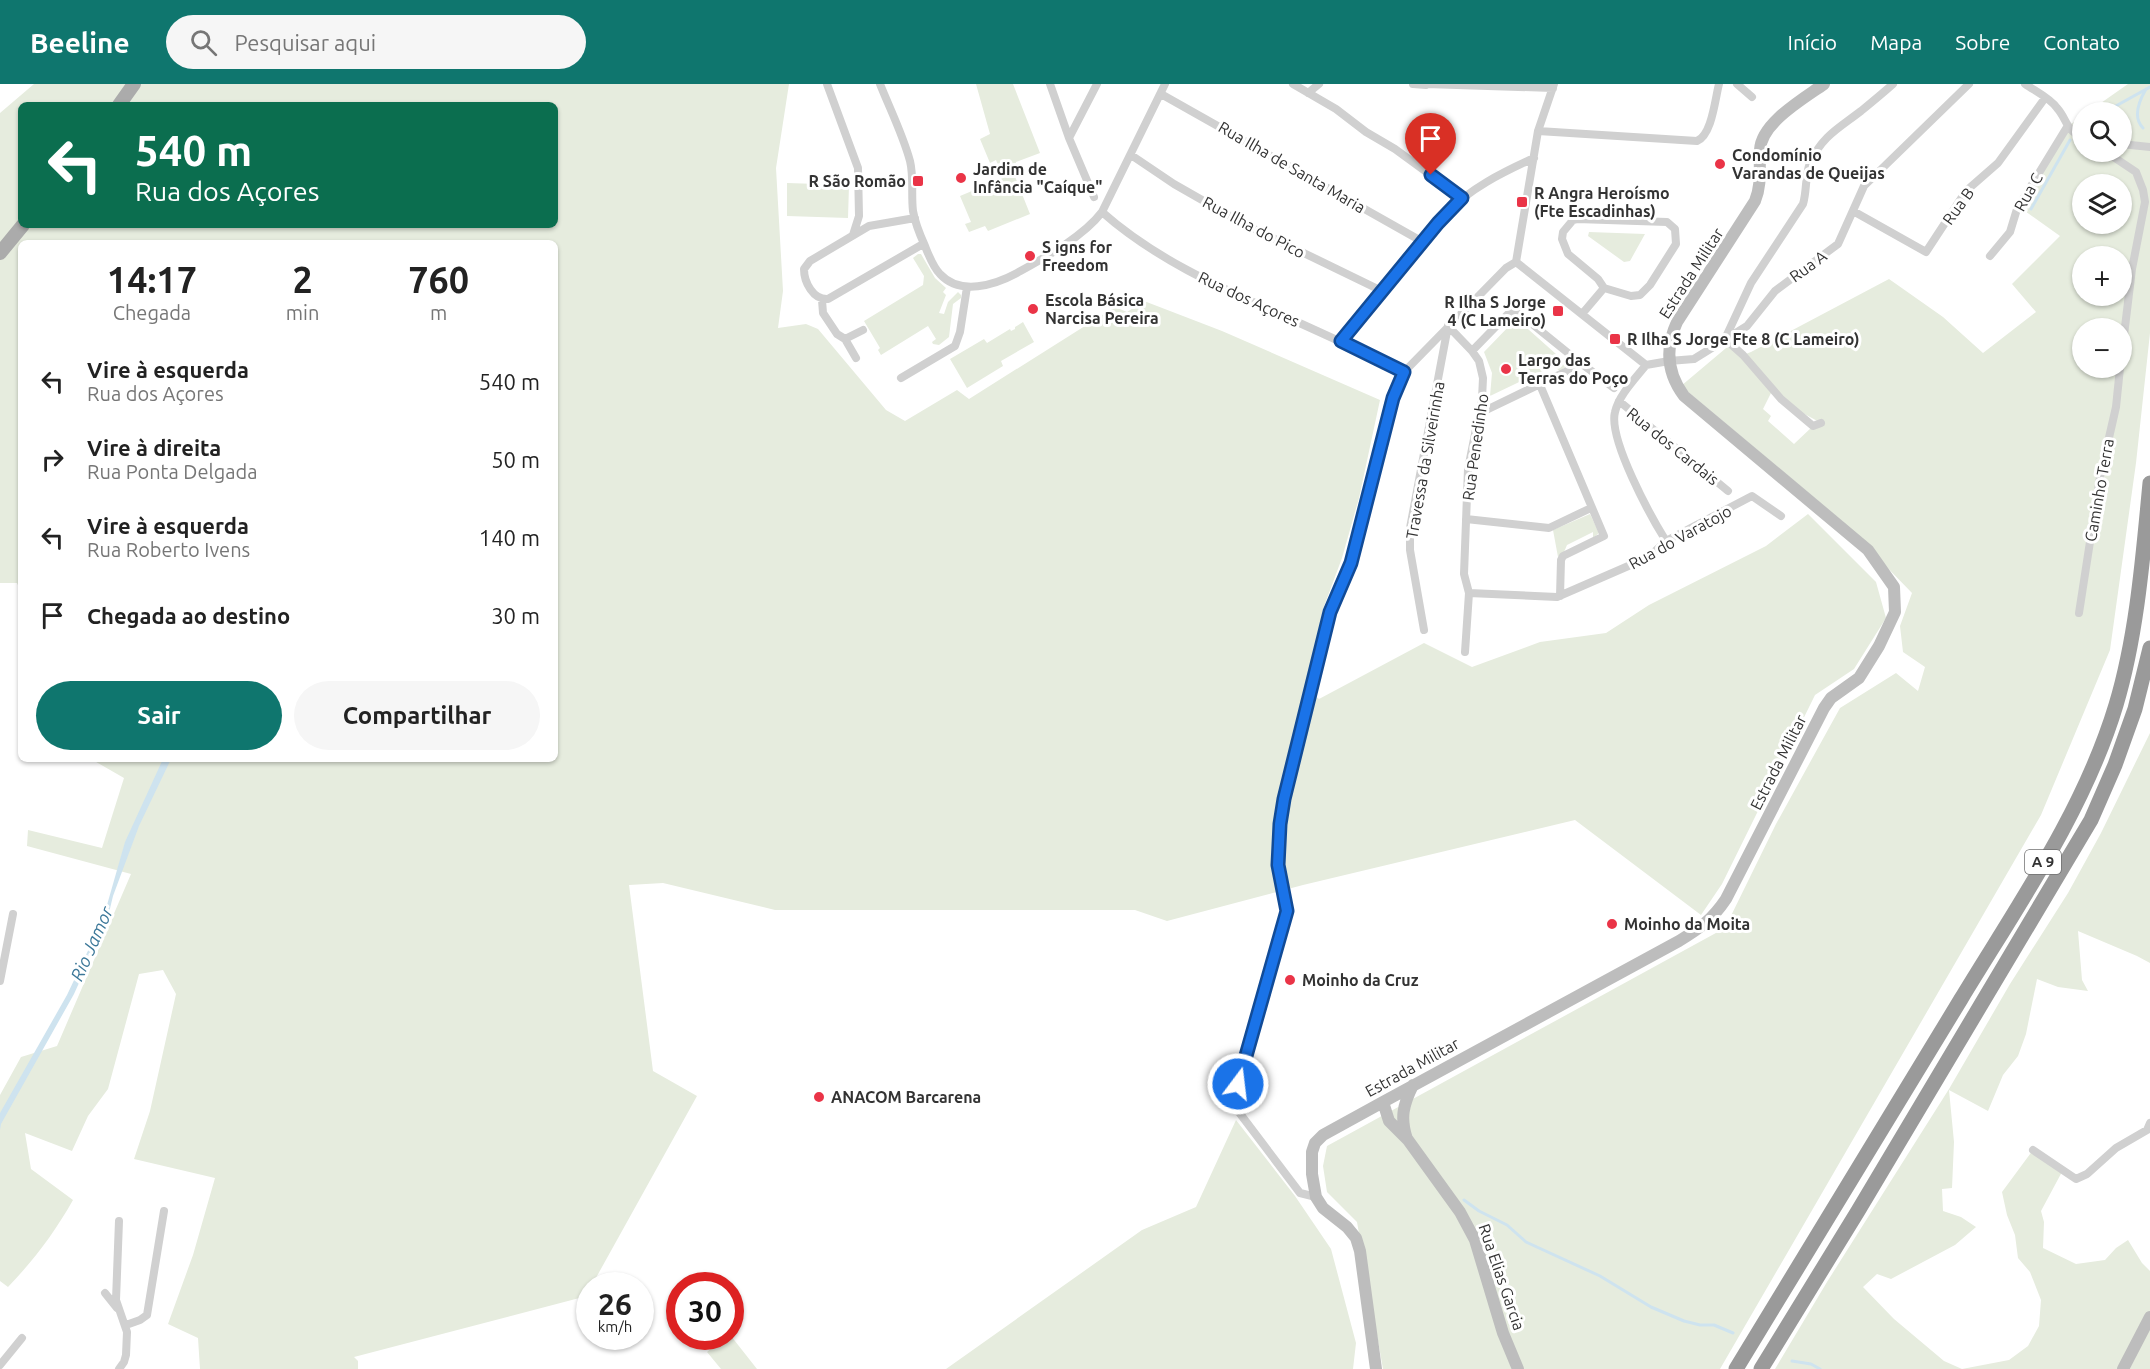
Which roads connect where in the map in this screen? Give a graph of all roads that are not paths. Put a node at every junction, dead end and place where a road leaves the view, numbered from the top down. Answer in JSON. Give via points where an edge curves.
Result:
{"nodes":[{"id":1,"x":134,"y":84,"type":"edge"},
{"id":2,"x":827,"y":84,"type":"edge"},
{"id":3,"x":880,"y":84,"type":"edge"},
{"id":4,"x":1050,"y":84,"type":"edge"},
{"id":5,"x":1097,"y":84,"type":"edge"},
{"id":6,"x":1166,"y":84,"type":"edge"},
{"id":7,"x":1293,"y":84,"type":"edge"},
{"id":8,"x":1319,"y":84,"type":"edge"},
{"id":9,"x":1413,"y":84,"type":"edge"},
{"id":10,"x":1426,"y":84,"type":"edge"},
{"id":11,"x":1719,"y":84,"type":"edge"},
{"id":12,"x":1737,"y":84,"type":"edge"},
{"id":13,"x":1824,"y":84,"type":"edge"},
{"id":14,"x":1893,"y":84,"type":"edge"},
{"id":15,"x":1969,"y":84,"type":"edge"},
{"id":16,"x":2025,"y":84,"type":"edge"},
{"id":17,"x":1554,"y":86,"type":"edge"},
{"id":18,"x":1308,"y":93,"type":"junction"},
{"id":19,"x":1161,"y":94,"type":"junction"},
{"id":20,"x":1752,"y":97,"type":"dead end"},
{"id":21,"x":2045,"y":99,"type":"junction"},
{"id":22,"x":121,"y":102,"type":"edge"},
{"id":23,"x":2067,"y":127,"type":"junction"},
{"id":24,"x":1538,"y":130,"type":"junction"},
{"id":25,"x":2072,"y":130,"type":"edge"},
{"id":26,"x":1068,"y":138,"type":"junction"},
{"id":27,"x":2132,"y":145,"type":"edge"},
{"id":28,"x":2150,"y":147,"type":"edge"},
{"id":29,"x":1131,"y":155,"type":"junction"},
{"id":30,"x":1534,"y":158,"type":"junction"},
{"id":31,"x":2121,"y":162,"type":"edge"},
{"id":32,"x":1094,"y":197,"type":"dead end"},
{"id":33,"x":1462,"y":198,"type":"junction"},
{"id":34,"x":1853,"y":211,"type":"junction"},
{"id":35,"x":1102,"y":212,"type":"junction"},
{"id":36,"x":915,"y":218,"type":"junction"},
{"id":37,"x":21,"y":228,"type":"edge"},
{"id":38,"x":853,"y":235,"type":"junction"},
{"id":39,"x":1423,"y":242,"type":"junction"},
{"id":40,"x":923,"y":244,"type":"junction"},
{"id":41,"x":0,"y":253,"type":"edge"},
{"id":42,"x":1990,"y":256,"type":"dead end"},
{"id":43,"x":1516,"y":262,"type":"junction"},
{"id":44,"x":967,"y":287,"type":"junction"},
{"id":45,"x":1604,"y":288,"type":"junction"},
{"id":46,"x":1382,"y":291,"type":"junction"},
{"id":47,"x":822,"y":300,"type":"junction"},
{"id":48,"x":1582,"y":314,"type":"junction"},
{"id":49,"x":2126,"y":318,"type":"edge"},
{"id":50,"x":1448,"y":326,"type":"junction"},
{"id":51,"x":863,"y":330,"type":"dead end"},
{"id":52,"x":845,"y":339,"type":"junction"},
{"id":53,"x":1725,"y":339,"type":"junction"},
{"id":54,"x":1341,"y":341,"type":"junction"},
{"id":55,"x":1472,"y":351,"type":"junction"},
{"id":56,"x":856,"y":358,"type":"dead end"},
{"id":57,"x":1578,"y":361,"type":"junction"},
{"id":58,"x":1669,"y":361,"type":"junction"},
{"id":59,"x":1646,"y":366,"type":"junction"},
{"id":60,"x":1404,"y":372,"type":"junction"},
{"id":61,"x":901,"y":378,"type":"dead end"},
{"id":62,"x":2119,"y":378,"type":"edge"},
{"id":63,"x":1540,"y":385,"type":"junction"},
{"id":64,"x":1614,"y":388,"type":"dead end"},
{"id":65,"x":1618,"y":401,"type":"junction"},
{"id":66,"x":1480,"y":413,"type":"junction"},
{"id":67,"x":1821,"y":423,"type":"dead end"},
{"id":68,"x":2150,"y":483,"type":"edge"},
{"id":69,"x":1728,"y":491,"type":"dead end"},
{"id":70,"x":1591,"y":508,"type":"junction"},
{"id":71,"x":1781,"y":516,"type":"dead end"},
{"id":72,"x":1466,"y":519,"type":"junction"},
{"id":73,"x":1666,"y":541,"type":"junction"},
{"id":74,"x":1469,"y":592,"type":"junction"},
{"id":75,"x":1560,"y":596,"type":"junction"},
{"id":76,"x":2079,"y":613,"type":"dead end"},
{"id":77,"x":1424,"y":630,"type":"dead end"},
{"id":78,"x":2150,"y":648,"type":"edge"},
{"id":79,"x":1465,"y":652,"type":"dead end"},
{"id":80,"x":14,"y":914,"type":"dead end"},
{"id":81,"x":1,"y":966,"type":"edge"},
{"id":82,"x":0,"y":981,"type":"edge"},
{"id":83,"x":1413,"y":1085,"type":"junction"},
{"id":84,"x":1383,"y":1102,"type":"junction"},
{"id":85,"x":1353,"y":1118,"type":"junction"},
{"id":86,"x":2150,"y":1123,"type":"edge"},
{"id":87,"x":1398,"y":1127,"type":"junction"},
{"id":88,"x":2033,"y":1150,"type":"dead end"},
{"id":89,"x":1316,"y":1197,"type":"junction"},
{"id":90,"x":164,"y":1211,"type":"dead end"},
{"id":91,"x":119,"y":1221,"type":"dead end"},
{"id":92,"x":105,"y":1293,"type":"dead end"},
{"id":93,"x":118,"y":1308,"type":"junction"},
{"id":94,"x":2150,"y":1317,"type":"edge"},
{"id":95,"x":126,"y":1326,"type":"junction"},
{"id":96,"x":22,"y":1338,"type":"dead end"},
{"id":97,"x":0,"y":1365,"type":"edge"},
{"id":98,"x":119,"y":1369,"type":"edge"},
{"id":99,"x":1376,"y":1369,"type":"edge"},
{"id":100,"x":1518,"y":1369,"type":"edge"},
{"id":101,"x":1736,"y":1369,"type":"edge"},
{"id":102,"x":1761,"y":1369,"type":"edge"},
{"id":103,"x":2123,"y":1369,"type":"edge"}],
"edges":[{"from":1,"to":22,"type":"main road"},
{"from":2,"to":38,"type":"street","via":[[858,168],[859,216]]},
{"from":3,"to":36,"type":"street","via":[[911,164]]},
{"from":4,"to":26,"type":"street"},
{"from":5,"to":26,"type":"street"},
{"from":6,"to":19,"type":"street"},
{"from":7,"to":18,"type":"street"},
{"from":8,"to":18,"type":"street"},
{"from":9,"to":10,"type":"street"},
{"from":10,"to":17,"type":"street"},
{"from":11,"to":24,"type":"street","via":[[1709,128],[1701,140]]},
{"from":12,"to":20,"type":"street"},
{"from":13,"to":58,"type":"street","name":"Estrada Militar","via":[[1776,120],[1762,137],[1755,201],[1677,322],[1670,341]]},
{"from":14,"to":53,"type":"street","via":[[1819,146],[1809,166],[1803,204],[1751,283]]},
{"from":15,"to":34,"type":"street","name":"Rua A","via":[[1864,186]]},
{"from":16,"to":21,"type":"street"},
{"from":17,"to":24,"type":"street"},
{"from":18,"to":33,"type":"street"},
{"from":19,"to":29,"type":"street"},
{"from":19,"to":39,"type":"street","name":"Rua Ilha de Santa Maria"},
{"from":21,"to":23,"type":"street","via":[[2057,107]]},
{"from":21,"to":34,"type":"street","name":"Rua B","via":[[1998,163],[1966,191],[1926,252]]},
{"from":23,"to":25,"type":"street"},
{"from":23,"to":42,"type":"street","name":"Rua C","via":[[2017,209],[2010,232]]},
{"from":24,"to":30,"type":"street"},
{"from":26,"to":32,"type":"street"},
{"from":27,"to":28,"type":"street"},
{"from":29,"to":35,"type":"street"},
{"from":29,"to":46,"type":"street","name":"Rua Ilha do Pico","via":[[1244,224]]},
{"from":30,"to":33,"type":"street","via":[[1505,170]]},
{"from":30,"to":43,"type":"street"},
{"from":31,"to":49,"type":"street","via":[[2136,172],[2145,202]]},
{"from":33,"to":39,"type":"street"},
{"from":34,"to":53,"type":"street","name":"Rua A","via":[[1838,244],[1775,291],[1748,326]]},
{"from":35,"to":44,"type":"street","via":[[1091,225],[1024,268],[986,285]]},
{"from":35,"to":54,"type":"street","name":"Rua dos Açores","via":[[1144,244],[1221,288]]},
{"from":36,"to":38,"type":"street","via":[[879,223]]},
{"from":36,"to":40,"type":"street"},
{"from":37,"to":41,"type":"main road"},
{"from":38,"to":47,"type":"street","via":[[810,261],[804,269],[804,278]]},
{"from":39,"to":46,"type":"street"},
{"from":40,"to":44,"type":"street","via":[[940,275]]},
{"from":40,"to":47,"type":"street"},
{"from":43,"to":48,"type":"street"},
{"from":43,"to":50,"type":"street"},
{"from":44,"to":61,"type":"street","via":[[957,343]]},
{"from":45,"to":45,"type":"street","via":[[1630,296],[1647,289],[1676,244],[1675,229],[1670,223],[1573,220],[1564,229],[1562,239],[1568,254]]},
{"from":45,"to":48,"type":"street"},
{"from":46,"to":54,"type":"street"},
{"from":47,"to":52,"type":"street","via":[[823,312],[837,334]]},
{"from":48,"to":59,"type":"street"},
{"from":50,"to":55,"type":"street","name":"Rua Penedinho"},
{"from":50,"to":60,"type":"street"},
{"from":50,"to":77,"type":"street","name":"Travessa da Silveirinha","via":[[1410,528]]},
{"from":51,"to":52,"type":"street"},
{"from":52,"to":56,"type":"street"},
{"from":53,"to":58,"type":"street","name":"Rua A","via":[[1694,359]]},
{"from":53,"to":67,"type":"street","via":[[1781,399],[1813,426]]},
{"from":54,"to":60,"type":"street","name":"Rua dos Açores"},
{"from":55,"to":57,"type":"street","via":[[1515,310]]},
{"from":55,"to":66,"type":"street","name":"Rua Penedinho","via":[[1483,378]]},
{"from":57,"to":63,"type":"street"},
{"from":57,"to":64,"type":"street"},
{"from":58,"to":59,"type":"street","name":"Rua A"},
{"from":58,"to":83,"type":"street","name":"Estrada Militar","via":[[1684,396],[1868,550],[1894,587],[1895,612],[1859,678],[1824,708],[1715,916],[1679,941]]},
{"from":59,"to":65,"type":"street"},
{"from":60,"to":89,"type":"street","via":[[1393,398],[1351,563],[1330,612],[1284,799],[1278,865],[1287,911],[1232,1103],[1300,1193]]},
{"from":62,"to":76,"type":"street","name":"Caminho Terra"},
{"from":63,"to":66,"type":"street"},
{"from":63,"to":70,"type":"street"},
{"from":65,"to":69,"type":"street","name":"Rua dos Cardais"},
{"from":65,"to":73,"type":"street","via":[[1614,427],[1620,448]]},
{"from":66,"to":72,"type":"street","name":"Rua Penedinho","via":[[1468,469]]},
{"from":68,"to":101,"type":"highway","number":"A 9","via":[[2129,646],[2116,704],[2097,757],[2046,858]]},
{"from":70,"to":72,"type":"street","via":[[1549,528]]},
{"from":70,"to":75,"type":"street","via":[[1604,536],[1563,556]]},
{"from":71,"to":73,"type":"street","name":"Rua do Varatojo","via":[[1752,496]]},
{"from":72,"to":74,"type":"street","name":"Rua Penedinho","via":[[1464,574]]},
{"from":73,"to":75,"type":"street","name":"Rua do Varatojo","via":[[1648,557]]},
{"from":74,"to":75,"type":"street","name":"Rua do Varatojo"},
{"from":74,"to":79,"type":"street","name":"Rua Penedinho"},
{"from":78,"to":102,"type":"highway","number":"A 9","via":[[2135,709],[2091,820]]},
{"from":80,"to":81,"type":"street"},
{"from":81,"to":82,"type":"street"},
{"from":83,"to":84,"type":"street","name":"Estrada Militar"},
{"from":83,"to":87,"type":"street"},
{"from":84,"to":85,"type":"street","name":"Estrada Militar"},
{"from":84,"to":87,"type":"street","name":"Rua Elias Garcia","via":[[1385,1113]]},
{"from":85,"to":87,"type":"street","name":"Rua Elias Garcia","via":[[1372,1118]]},
{"from":85,"to":89,"type":"street","name":"Estrada Militar","via":[[1315,1143],[1312,1174]]},
{"from":86,"to":88,"type":"street","via":[[2147,1130],[2076,1179]]},
{"from":87,"to":100,"type":"street","name":"Rua Elias Garcia","via":[[1460,1212],[1475,1240]]},
{"from":89,"to":99,"type":"street","via":[[1356,1238]]},
{"from":90,"to":95,"type":"street","via":[[147,1315]]},
{"from":91,"to":93,"type":"street"},
{"from":92,"to":93,"type":"street"},
{"from":93,"to":95,"type":"street"},
{"from":94,"to":103,"type":"street"},
{"from":95,"to":98,"type":"street","via":[[126,1355]]},
{"from":96,"to":97,"type":"street"}]}
